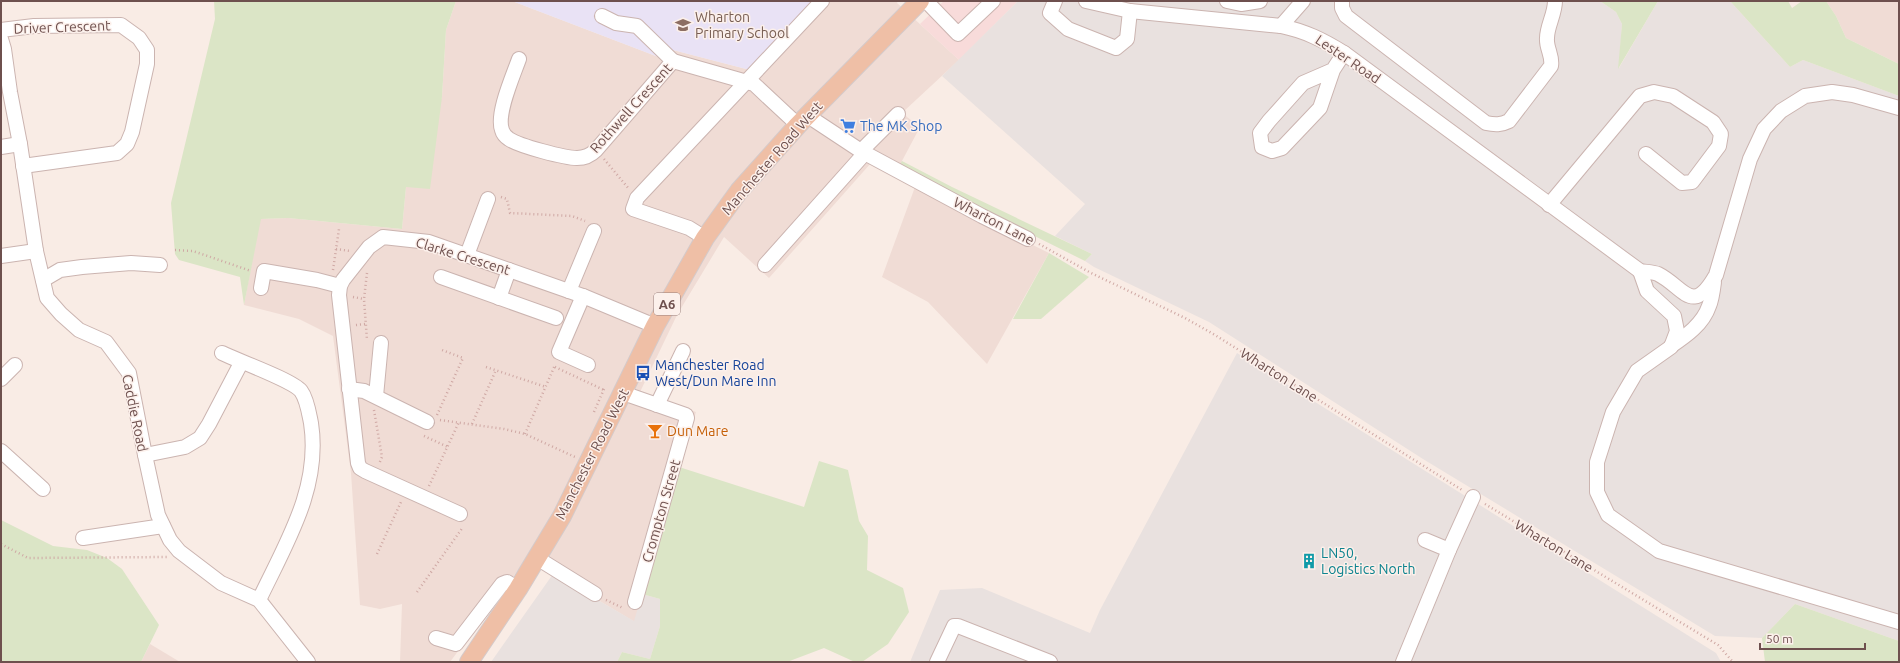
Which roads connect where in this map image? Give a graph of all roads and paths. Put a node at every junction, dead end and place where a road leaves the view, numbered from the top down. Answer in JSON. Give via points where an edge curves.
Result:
{"nodes":[{"id":1,"x":822,"y":1,"type":"edge"},
{"id":2,"x":920,"y":1,"type":"edge"},
{"id":3,"x":926,"y":1,"type":"edge"},
{"id":4,"x":993,"y":1,"type":"edge"},
{"id":5,"x":1055,"y":1,"type":"edge"},
{"id":6,"x":1086,"y":1,"type":"edge"},
{"id":7,"x":1227,"y":1,"type":"edge"},
{"id":8,"x":1260,"y":1,"type":"edge"},
{"id":9,"x":1303,"y":1,"type":"edge"},
{"id":10,"x":1342,"y":1,"type":"edge"},
{"id":11,"x":1555,"y":1,"type":"edge"},
{"id":12,"x":1130,"y":11,"type":"junction"},
{"id":13,"x":602,"y":16,"type":"dead end"},
{"id":14,"x":1281,"y":26,"type":"junction"},
{"id":15,"x":1,"y":30,"type":"edge"},
{"id":16,"x":1,"y":39,"type":"edge"},
{"id":17,"x":1344,"y":53,"type":"junction"},
{"id":18,"x":519,"y":59,"type":"dead end"},
{"id":19,"x":673,"y":60,"type":"junction"},
{"id":20,"x":1333,"y":70,"type":"junction"},
{"id":21,"x":747,"y":82,"type":"junction"},
{"id":22,"x":1899,"y":108,"type":"edge"},
{"id":23,"x":898,"y":114,"type":"dead end"},
{"id":24,"x":803,"y":120,"type":"junction"},
{"id":25,"x":20,"y":144,"type":"junction"},
{"id":26,"x":1,"y":147,"type":"edge"},
{"id":27,"x":596,"y":150,"type":"junction"},
{"id":28,"x":863,"y":152,"type":"junction"},
{"id":29,"x":1646,"y":154,"type":"dead end"},
{"id":30,"x":23,"y":166,"type":"junction"},
{"id":31,"x":488,"y":199,"type":"joint"},
{"id":32,"x":635,"y":204,"type":"junction"},
{"id":33,"x":1549,"y":204,"type":"junction"},
{"id":34,"x":339,"y":229,"type":"dead end"},
{"id":35,"x":594,"y":231,"type":"joint"},
{"id":36,"x":706,"y":238,"type":"junction"},
{"id":37,"x":1028,"y":238,"type":"joint"},
{"id":38,"x":370,"y":247,"type":"junction"},
{"id":39,"x":175,"y":250,"type":"dead end"},
{"id":40,"x":36,"y":251,"type":"junction"},
{"id":41,"x":467,"y":255,"type":"junction"},
{"id":42,"x":1,"y":256,"type":"edge"},
{"id":43,"x":160,"y":265,"type":"dead end"},
{"id":44,"x":765,"y":265,"type":"dead end"},
{"id":45,"x":509,"y":270,"type":"junction"},
{"id":46,"x":1640,"y":271,"type":"junction"},
{"id":47,"x":263,"y":274,"type":"junction"},
{"id":48,"x":1716,"y":276,"type":"junction"},
{"id":49,"x":441,"y":277,"type":"dead end"},
{"id":50,"x":43,"y":280,"type":"junction"},
{"id":51,"x":335,"y":285,"type":"junction"},
{"id":52,"x":261,"y":288,"type":"dead end"},
{"id":53,"x":569,"y":291,"type":"junction"},
{"id":54,"x":583,"y":296,"type":"junction"},
{"id":55,"x":500,"y":298,"type":"junction"},
{"id":56,"x":556,"y":318,"type":"dead end"},
{"id":57,"x":655,"y":326,"type":"junction"},
{"id":58,"x":381,"y":343,"type":"dead end"},
{"id":59,"x":1671,"y":347,"type":"junction"},
{"id":60,"x":367,"y":348,"type":"dead end"},
{"id":61,"x":442,"y":350,"type":"dead end"},
{"id":62,"x":683,"y":351,"type":"dead end"},
{"id":63,"x":561,"y":352,"type":"junction"},
{"id":64,"x":222,"y":353,"type":"dead end"},
{"id":65,"x":241,"y":363,"type":"junction"},
{"id":66,"x":15,"y":365,"type":"dead end"},
{"id":67,"x":588,"y":365,"type":"dead end"},
{"id":68,"x":486,"y":367,"type":"dead end"},
{"id":69,"x":554,"y":367,"type":"junction"},
{"id":70,"x":496,"y":370,"type":"junction"},
{"id":71,"x":1,"y":379,"type":"edge"},
{"id":72,"x":546,"y":387,"type":"junction"},
{"id":73,"x":349,"y":389,"type":"junction"},
{"id":74,"x":373,"y":395,"type":"junction"},
{"id":75,"x":622,"y":395,"type":"junction"},
{"id":76,"x":657,"y":405,"type":"junction"},
{"id":77,"x":431,"y":421,"type":"junction"},
{"id":78,"x":459,"y":422,"type":"junction"},
{"id":79,"x":472,"y":424,"type":"junction"},
{"id":80,"x":525,"y":434,"type":"junction"},
{"id":81,"x":1,"y":451,"type":"edge"},
{"id":82,"x":144,"y":454,"type":"junction"},
{"id":83,"x":588,"y":462,"type":"junction"},
{"id":84,"x":373,"y":475,"type":"junction"},
{"id":85,"x":43,"y":489,"type":"dead end"},
{"id":86,"x":406,"y":490,"type":"junction"},
{"id":87,"x":424,"y":497,"type":"junction"},
{"id":88,"x":1473,"y":497,"type":"junction"},
{"id":89,"x":460,"y":514,"type":"joint"},
{"id":90,"x":163,"y":526,"type":"junction"},
{"id":91,"x":83,"y":538,"type":"dead end"},
{"id":92,"x":1425,"y":540,"type":"dead end"},
{"id":93,"x":1,"y":544,"type":"edge"},
{"id":94,"x":1449,"y":550,"type":"junction"},
{"id":95,"x":179,"y":551,"type":"junction"},
{"id":96,"x":377,"y":554,"type":"dead end"},
{"id":97,"x":537,"y":558,"type":"junction"},
{"id":98,"x":518,"y":589,"type":"junction"},
{"id":99,"x":418,"y":592,"type":"dead end"},
{"id":100,"x":595,"y":594,"type":"joint"},
{"id":101,"x":259,"y":600,"type":"junction"},
{"id":102,"x":635,"y":602,"type":"joint"},
{"id":103,"x":1899,"y":622,"type":"edge"},
{"id":104,"x":436,"y":638,"type":"dead end"},
{"id":105,"x":472,"y":656,"type":"edge"},
{"id":106,"x":308,"y":662,"type":"edge"},
{"id":107,"x":937,"y":662,"type":"edge"},
{"id":108,"x":1050,"y":662,"type":"edge"},
{"id":109,"x":1403,"y":662,"type":"edge"},
{"id":110,"x":1733,"y":662,"type":"edge"}],
"edges":[{"from":1,"to":21,"type":"street"},
{"from":2,"to":24,"type":"main road","name":"Manchester Road West","number":"A6"},
{"from":3,"to":4,"type":"street","via":[[958,34]]},
{"from":5,"to":12,"type":"street","via":[[1050,13],[1068,30],[1116,48],[1127,40]]},
{"from":6,"to":12,"type":"street","name":"Lester Road"},
{"from":7,"to":8,"type":"street","via":[[1241,4]]},
{"from":9,"to":14,"type":"street"},
{"from":10,"to":11,"type":"street","via":[[1346,16],[1486,123],[1495,125],[1509,121],[1551,66],[1553,60],[1546,39]]},
{"from":12,"to":14,"type":"street","name":"Lester Road"},
{"from":13,"to":19,"type":"street","via":[[616,23],[637,26]]},
{"from":14,"to":17,"type":"street","name":"Lester Road","via":[[1318,37]]},
{"from":15,"to":30,"type":"street","name":"Driver Crescent","via":[[34,26],[120,25],[139,38],[147,50],[147,64],[136,117],[127,144],[116,153]]},
{"from":16,"to":25,"type":"street","name":"Caddie Road"},
{"from":17,"to":20,"type":"street"},
{"from":17,"to":33,"type":"street","name":"Lester Road"},
{"from":18,"to":27,"type":"street","name":"Rothwell Crescent","via":[[501,117],[500,123],[505,136],[518,143],[572,158],[585,156]]},
{"from":19,"to":21,"type":"street","name":"Rothwell Crescent"},
{"from":19,"to":27,"type":"street","name":"Rothwell Crescent"},
{"from":20,"to":20,"type":"street","via":[[1320,108],[1291,140],[1282,148],[1272,151],[1262,147],[1260,134],[1268,121],[1303,83]]},
{"from":21,"to":24,"type":"street","name":"Rothwell Crescent","via":[[758,87]]},
{"from":21,"to":32,"type":"street"},
{"from":22,"to":48,"type":"street","via":[[1832,92],[1804,96],[1781,111],[1764,129],[1750,159]]},
{"from":23,"to":28,"type":"street"},
{"from":24,"to":28,"type":"street","name":"Wharton Lane"},
{"from":24,"to":36,"type":"main road","name":"Manchester Road West","number":"A6","via":[[739,191]]},
{"from":25,"to":26,"type":"street"},
{"from":25,"to":30,"type":"street","name":"Caddie Road"},
{"from":27,"to":32,"type":"path"},
{"from":28,"to":37,"type":"street","name":"Wharton Lane"},
{"from":28,"to":44,"type":"street"},
{"from":29,"to":33,"type":"street","via":[[1682,183],[1692,182],[1719,146],[1720,134],[1712,122],[1673,96],[1654,92],[1640,96]]},
{"from":30,"to":40,"type":"street","name":"Caddie Road"},
{"from":31,"to":35,"type":"path","via":[[495,195],[507,199],[510,213],[572,216],[592,224]]},
{"from":31,"to":41,"type":"street"},
{"from":32,"to":36,"type":"street"},
{"from":33,"to":46,"type":"street","name":"Lester Road"},
{"from":34,"to":51,"type":"path"},
{"from":35,"to":53,"type":"street"},
{"from":36,"to":57,"type":"main road","name":"Manchester Road West","number":"A6"},
{"from":37,"to":88,"type":"path","name":"Wharton Lane","via":[[1091,273],[1215,335]]},
{"from":38,"to":41,"type":"street","name":"Clarke Crescent","via":[[383,237],[429,242]]},
{"from":38,"to":51,"type":"street","name":"Clarke Crescent"},
{"from":38,"to":60,"type":"path","via":[[364,298]]},
{"from":39,"to":47,"type":"path","via":[[193,251]]},
{"from":40,"to":42,"type":"street"},
{"from":40,"to":50,"type":"street","name":"Caddie Road"},
{"from":41,"to":45,"type":"street","name":"Clarke Crescent"},
{"from":43,"to":50,"type":"street","via":[[131,263],[82,267],[60,270]]},
{"from":45,"to":53,"type":"street","name":"Clarke Crescent"},
{"from":45,"to":55,"type":"street"},
{"from":46,"to":48,"type":"street","via":[[1658,274],[1687,296],[1696,296],[1707,291]]},
{"from":46,"to":59,"type":"street","via":[[1647,291],[1674,316],[1677,331]]},
{"from":47,"to":51,"type":"street","via":[[264,271]]},
{"from":47,"to":52,"type":"street"},
{"from":48,"to":59,"type":"street","via":[[1709,307],[1701,321]]},
{"from":49,"to":55,"type":"street"},
{"from":50,"to":82,"type":"street","name":"Caddie Road","via":[[48,298],[61,314],[79,330],[106,342],[129,373]]},
{"from":51,"to":73,"type":"street","via":[[339,295]]},
{"from":53,"to":54,"type":"street","name":"Clarke Crescent"},
{"from":54,"to":57,"type":"street","name":"Clarke Crescent"},
{"from":54,"to":63,"type":"street"},
{"from":55,"to":56,"type":"street"},
{"from":57,"to":75,"type":"main road","name":"Manchester Road West","number":"A6"},
{"from":58,"to":74,"type":"street"},
{"from":59,"to":103,"type":"street","via":[[1637,371],[1613,412],[1597,462],[1597,492],[1608,515],[1658,551]]},
{"from":61,"to":77,"type":"path","via":[[463,358]]},
{"from":62,"to":76,"type":"street"},
{"from":63,"to":67,"type":"street"},
{"from":63,"to":69,"type":"path"},
{"from":64,"to":65,"type":"street"},
{"from":65,"to":82,"type":"street","via":[[200,438],[184,447]]},
{"from":65,"to":101,"type":"street","via":[[289,382],[301,391],[309,409],[312,430],[313,464],[308,489],[298,517]]},
{"from":66,"to":71,"type":"street"},
{"from":68,"to":70,"type":"path"},
{"from":69,"to":72,"type":"path"},
{"from":69,"to":75,"type":"path"},
{"from":70,"to":72,"type":"path"},
{"from":70,"to":79,"type":"path"},
{"from":72,"to":80,"type":"path"},
{"from":73,"to":74,"type":"street","via":[[358,389]]},
{"from":73,"to":84,"type":"street","via":[[358,462],[360,468]]},
{"from":74,"to":77,"type":"street"},
{"from":74,"to":84,"type":"path","via":[[382,457]]},
{"from":75,"to":76,"type":"street","name":"Crompton Street"},
{"from":75,"to":83,"type":"main road","name":"Manchester Road West","number":"A6"},
{"from":76,"to":102,"type":"street","name":"Crompton Street","via":[[686,415],[687,418]]},
{"from":77,"to":78,"type":"path"},
{"from":78,"to":79,"type":"path"},
{"from":78,"to":87,"type":"path"},
{"from":79,"to":80,"type":"path"},
{"from":80,"to":83,"type":"path"},
{"from":81,"to":85,"type":"street"},
{"from":82,"to":90,"type":"street","name":"Caddie Road","via":[[158,515]]},
{"from":83,"to":97,"type":"main road","name":"Manchester Road West","number":"A6","via":[[562,516]]},
{"from":84,"to":86,"type":"street"},
{"from":86,"to":87,"type":"street"},
{"from":86,"to":96,"type":"path"},
{"from":87,"to":89,"type":"street"},
{"from":88,"to":94,"type":"street"},
{"from":88,"to":110,"type":"path","name":"Wharton Lane","via":[[1718,645]]},
{"from":89,"to":99,"type":"path","via":[[467,520]]},
{"from":90,"to":91,"type":"street"},
{"from":90,"to":95,"type":"street","name":"Caddie Road"},
{"from":92,"to":94,"type":"street"},
{"from":93,"to":95,"type":"path","via":[[28,558],[174,556]]},
{"from":94,"to":109,"type":"street"},
{"from":95,"to":101,"type":"street","name":"Caddie Road","via":[[221,583]]},
{"from":97,"to":98,"type":"main road","name":"Manchester Road West","number":"A6"},
{"from":97,"to":100,"type":"street"},
{"from":98,"to":104,"type":"street","via":[[507,582],[502,584],[456,644]]},
{"from":98,"to":105,"type":"main road","name":"Manchester Road West","number":"A6"},
{"from":100,"to":102,"type":"path","via":[[618,607],[630,609]]},
{"from":101,"to":106,"type":"street","name":"Caddie Road"},
{"from":107,"to":108,"type":"street","via":[[950,631],[955,626]]}]}
